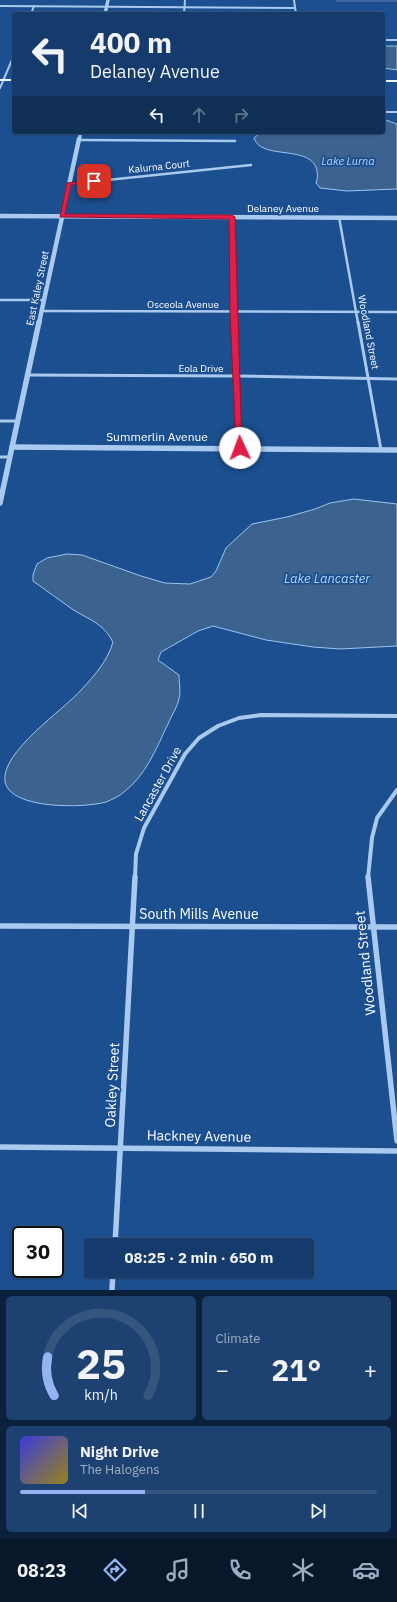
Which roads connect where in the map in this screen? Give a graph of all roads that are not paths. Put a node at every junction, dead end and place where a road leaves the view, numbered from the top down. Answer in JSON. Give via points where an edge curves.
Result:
{"nodes":[{"id":1,"x":108,"y":0,"type":"edge"},
{"id":2,"x":185,"y":0,"type":"edge"},
{"id":3,"x":294,"y":0,"type":"edge"},
{"id":4,"x":0,"y":6,"type":"edge"},
{"id":5,"x":34,"y":6,"type":"junction"},
{"id":6,"x":106,"y":7,"type":"junction"},
{"id":7,"x":184,"y":8,"type":"junction"},
{"id":8,"x":295,"y":8,"type":"junction"},
{"id":9,"x":31,"y":12,"type":"edge"},
{"id":10,"x":105,"y":12,"type":"edge"},
{"id":11,"x":184,"y":12,"type":"edge"},
{"id":12,"x":296,"y":12,"type":"edge"},
{"id":13,"x":385,"y":40,"type":"edge"},
{"id":14,"x":397,"y":40,"type":"edge"},
{"id":15,"x":12,"y":59,"type":"edge"},
{"id":16,"x":2,"y":80,"type":"edge"},
{"id":17,"x":385,"y":81,"type":"edge"},
{"id":18,"x":397,"y":81,"type":"edge"},
{"id":19,"x":0,"y":88,"type":"edge"},
{"id":20,"x":385,"y":112,"type":"edge"},
{"id":21,"x":397,"y":112,"type":"edge"},
{"id":22,"x":80,"y":134,"type":"edge"},
{"id":23,"x":79,"y":140,"type":"junction"},
{"id":24,"x":235,"y":141,"type":"dead end"},
{"id":25,"x":251,"y":164,"type":"dead end"},
{"id":26,"x":69,"y":184,"type":"junction"},
{"id":27,"x":0,"y":216,"type":"edge"},
{"id":28,"x":62,"y":216,"type":"junction"},
{"id":29,"x":232,"y":217,"type":"junction"},
{"id":30,"x":339,"y":218,"type":"junction"},
{"id":31,"x":397,"y":218,"type":"edge"},
{"id":32,"x":0,"y":300,"type":"edge"},
{"id":33,"x":44,"y":300,"type":"junction"},
{"id":34,"x":42,"y":311,"type":"junction"},
{"id":35,"x":234,"y":312,"type":"junction"},
{"id":36,"x":356,"y":312,"type":"junction"},
{"id":37,"x":397,"y":312,"type":"edge"},
{"id":38,"x":28,"y":375,"type":"junction"},
{"id":39,"x":236,"y":376,"type":"junction"},
{"id":40,"x":368,"y":378,"type":"junction"},
{"id":41,"x":397,"y":379,"type":"edge"},
{"id":42,"x":0,"y":421,"type":"edge"},
{"id":43,"x":18,"y":421,"type":"junction"},
{"id":44,"x":12,"y":447,"type":"junction"},
{"id":45,"x":240,"y":448,"type":"junction"},
{"id":46,"x":381,"y":450,"type":"junction"},
{"id":47,"x":397,"y":450,"type":"edge"},
{"id":48,"x":0,"y":457,"type":"edge"},
{"id":49,"x":10,"y":457,"type":"junction"},
{"id":50,"x":0,"y":503,"type":"edge"},
{"id":51,"x":397,"y":716,"type":"edge"},
{"id":52,"x":397,"y":790,"type":"edge"},
{"id":53,"x":0,"y":926,"type":"edge"},
{"id":54,"x":132,"y":926,"type":"junction"},
{"id":55,"x":372,"y":927,"type":"junction"},
{"id":56,"x":397,"y":927,"type":"edge"},
{"id":57,"x":397,"y":1141,"type":"edge"},
{"id":58,"x":0,"y":1147,"type":"edge"},
{"id":59,"x":120,"y":1147,"type":"junction"},
{"id":60,"x":397,"y":1151,"type":"edge"},
{"id":61,"x":114,"y":1238,"type":"edge"},
{"id":62,"x":113,"y":1278,"type":"edge"},
{"id":63,"x":112,"y":1290,"type":"edge"}],
"edges":[{"from":1,"to":6,"type":"street"},
{"from":2,"to":7,"type":"street"},
{"from":3,"to":8,"type":"street"},
{"from":4,"to":5,"type":"street"},
{"from":5,"to":6,"type":"street"},
{"from":5,"to":9,"type":"street"},
{"from":6,"to":7,"type":"street"},
{"from":6,"to":10,"type":"street"},
{"from":7,"to":8,"type":"street"},
{"from":7,"to":11,"type":"street"},
{"from":8,"to":12,"type":"street"},
{"from":13,"to":14,"type":"street"},
{"from":15,"to":16,"type":"street"},
{"from":16,"to":19,"type":"street"},
{"from":17,"to":18,"type":"main road"},
{"from":20,"to":21,"type":"street"},
{"from":22,"to":23,"type":"street","name":"East Kaley Street"},
{"from":23,"to":24,"type":"street"},
{"from":23,"to":26,"type":"street","name":"East Kaley Street"},
{"from":25,"to":26,"type":"street","name":"Kalurna Court"},
{"from":26,"to":28,"type":"street","name":"East Kaley Street"},
{"from":27,"to":28,"type":"street","name":"Delaney Avenue"},
{"from":28,"to":29,"type":"street","name":"Delaney Avenue"},
{"from":28,"to":33,"type":"street","name":"East Kaley Street"},
{"from":29,"to":30,"type":"street","name":"Delaney Avenue"},
{"from":29,"to":35,"type":"street"},
{"from":30,"to":31,"type":"street","name":"Delaney Avenue"},
{"from":30,"to":36,"type":"street","name":"Woodland Street"},
{"from":32,"to":33,"type":"street"},
{"from":33,"to":34,"type":"street","name":"East Kaley Street"},
{"from":34,"to":35,"type":"street","name":"Osceola Avenue"},
{"from":34,"to":38,"type":"street","name":"East Kaley Street"},
{"from":35,"to":36,"type":"street","name":"Osceola Avenue"},
{"from":35,"to":39,"type":"street"},
{"from":36,"to":37,"type":"street","name":"Osceola Avenue"},
{"from":36,"to":40,"type":"street","name":"Woodland Street"},
{"from":38,"to":39,"type":"street","name":"Eola Drive"},
{"from":38,"to":43,"type":"street","name":"East Kaley Street"},
{"from":39,"to":40,"type":"street","name":"Eola Drive"},
{"from":39,"to":45,"type":"street"},
{"from":40,"to":41,"type":"street","name":"Eola Drive"},
{"from":40,"to":46,"type":"street","name":"Woodland Street"},
{"from":42,"to":43,"type":"street"},
{"from":43,"to":44,"type":"street","name":"East Kaley Street"},
{"from":44,"to":45,"type":"street","name":"Summerlin Avenue"},
{"from":44,"to":49,"type":"street","name":"East Kaley Street"},
{"from":45,"to":46,"type":"street","name":"Summerlin Avenue"},
{"from":46,"to":47,"type":"street","name":"Summerlin Avenue"},
{"from":48,"to":49,"type":"street"},
{"from":49,"to":50,"type":"street"},
{"from":51,"to":54,"type":"street","name":"Lancaster Drive","via":[[261,715],[239,718],[218,726],[199,738],[185,754],[144,828],[136,854]]},
{"from":52,"to":55,"type":"street","name":"Woodland Street","via":[[377,818],[372,838],[368,877]]},
{"from":53,"to":54,"type":"street","name":"South Mills Avenue"},
{"from":54,"to":55,"type":"street","name":"South Mills Avenue"},
{"from":54,"to":59,"type":"street","name":"Oakley Street"},
{"from":55,"to":56,"type":"street","name":"South Mills Avenue"},
{"from":55,"to":57,"type":"street","name":"Woodland Street"},
{"from":58,"to":59,"type":"street","name":"Hackney Avenue"},
{"from":59,"to":60,"type":"street","name":"Hackney Avenue"},
{"from":59,"to":61,"type":"street","name":"Oakley Street"},
{"from":62,"to":63,"type":"street"}]}
